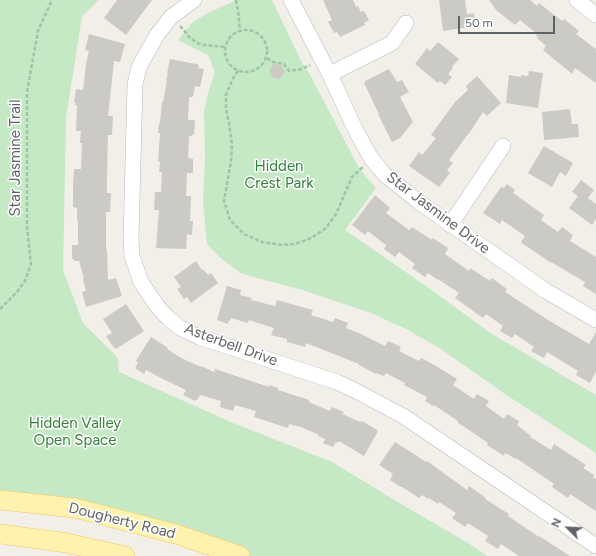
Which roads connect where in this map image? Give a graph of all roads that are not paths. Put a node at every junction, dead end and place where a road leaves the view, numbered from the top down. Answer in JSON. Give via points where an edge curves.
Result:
{"nodes":[{"id":1,"x":194,"y":0,"type":"edge"},
{"id":2,"x":290,"y":0,"type":"edge"},
{"id":3,"x":577,"y":0,"type":"edge"},
{"id":4,"x":596,"y":15,"type":"edge"},
{"id":5,"x":406,"y":23,"type":"dead end"},
{"id":6,"x":330,"y":75,"type":"junction"},
{"id":7,"x":503,"y":146,"type":"dead end"},
{"id":8,"x":450,"y":225,"type":"junction"},
{"id":9,"x":596,"y":320,"type":"edge"},
{"id":10,"x":0,"y":500,"type":"edge"},
{"id":11,"x":0,"y":534,"type":"edge"},
{"id":12,"x":596,"y":546,"type":"edge"},
{"id":13,"x":125,"y":556,"type":"edge"},
{"id":14,"x":240,"y":556,"type":"edge"}],
"edges":[{"from":1,"to":12,"type":"street","name":"Asterbell Drive","via":[[171,17],[157,35],[139,67],[135,84],[130,239],[132,256],[141,282],[157,306],[180,328],[199,337],[337,382],[403,416]]},
{"from":2,"to":6,"type":"street","name":"Star Jasmine Drive"},
{"from":3,"to":4,"type":"street"},
{"from":5,"to":6,"type":"street","via":[[392,43]]},
{"from":6,"to":8,"type":"street","name":"Star Jasmine Drive","via":[[371,158],[385,174],[418,202]]},
{"from":7,"to":8,"type":"street"},
{"from":8,"to":9,"type":"street","name":"Star Jasmine Drive","via":[[546,291]]},
{"from":10,"to":14,"type":"main road","name":"Dougherty Road","via":[[75,508],[176,534]]},
{"from":11,"to":13,"type":"main road","via":[[67,543]]}]}
